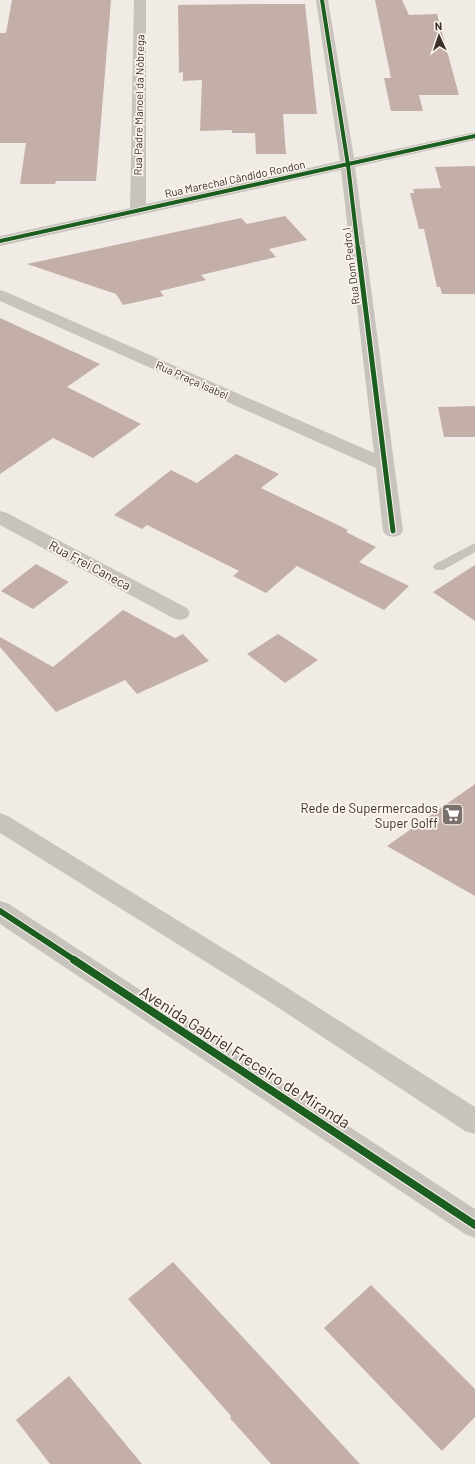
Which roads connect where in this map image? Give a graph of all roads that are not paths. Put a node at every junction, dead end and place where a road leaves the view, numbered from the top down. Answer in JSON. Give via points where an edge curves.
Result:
{"nodes":[{"id":1,"x":140,"y":0,"type":"edge"},
{"id":2,"x":322,"y":0,"type":"edge"},
{"id":3,"x":475,"y":136,"type":"edge"},
{"id":4,"x":348,"y":165,"type":"junction"},
{"id":5,"x":138,"y":210,"type":"junction"},
{"id":6,"x":0,"y":241,"type":"edge"},
{"id":7,"x":0,"y":295,"type":"edge"},
{"id":8,"x":385,"y":465,"type":"junction"},
{"id":9,"x":0,"y":517,"type":"edge"},
{"id":10,"x":393,"y":531,"type":"dead end"},
{"id":11,"x":475,"y":547,"type":"edge"},
{"id":12,"x":439,"y":566,"type":"dead end"},
{"id":13,"x":180,"y":613,"type":"dead end"},
{"id":14,"x":0,"y":822,"type":"edge"},
{"id":15,"x":0,"y":911,"type":"edge"},
{"id":16,"x":475,"y":1122,"type":"edge"},
{"id":17,"x":475,"y":1225,"type":"edge"}],
"edges":[{"from":1,"to":5,"type":"street","name":"Rua Padre Manoel da Nóbrega"},
{"from":2,"to":4,"type":"street","name":"Rua Dom Pedro I"},
{"from":3,"to":4,"type":"street","name":"Rua Marechal Cândido Rondon"},
{"from":4,"to":5,"type":"street","name":"Rua Marechal Cândido Rondon"},
{"from":4,"to":8,"type":"street","name":"Rua Dom Pedro I"},
{"from":5,"to":6,"type":"street","name":"Rua Marechal Cândido Rondon"},
{"from":7,"to":8,"type":"street","name":"Rua Praça Isabel"},
{"from":8,"to":10,"type":"street","name":"Rua Dom Pedro I"},
{"from":9,"to":13,"type":"street","name":"Rua Frei Caneca"},
{"from":11,"to":12,"type":"lane"},
{"from":14,"to":16,"type":"street","via":[[274,992]]},
{"from":15,"to":17,"type":"street","name":"Avenida Gabriel Freceiro de Miranda"}]}
